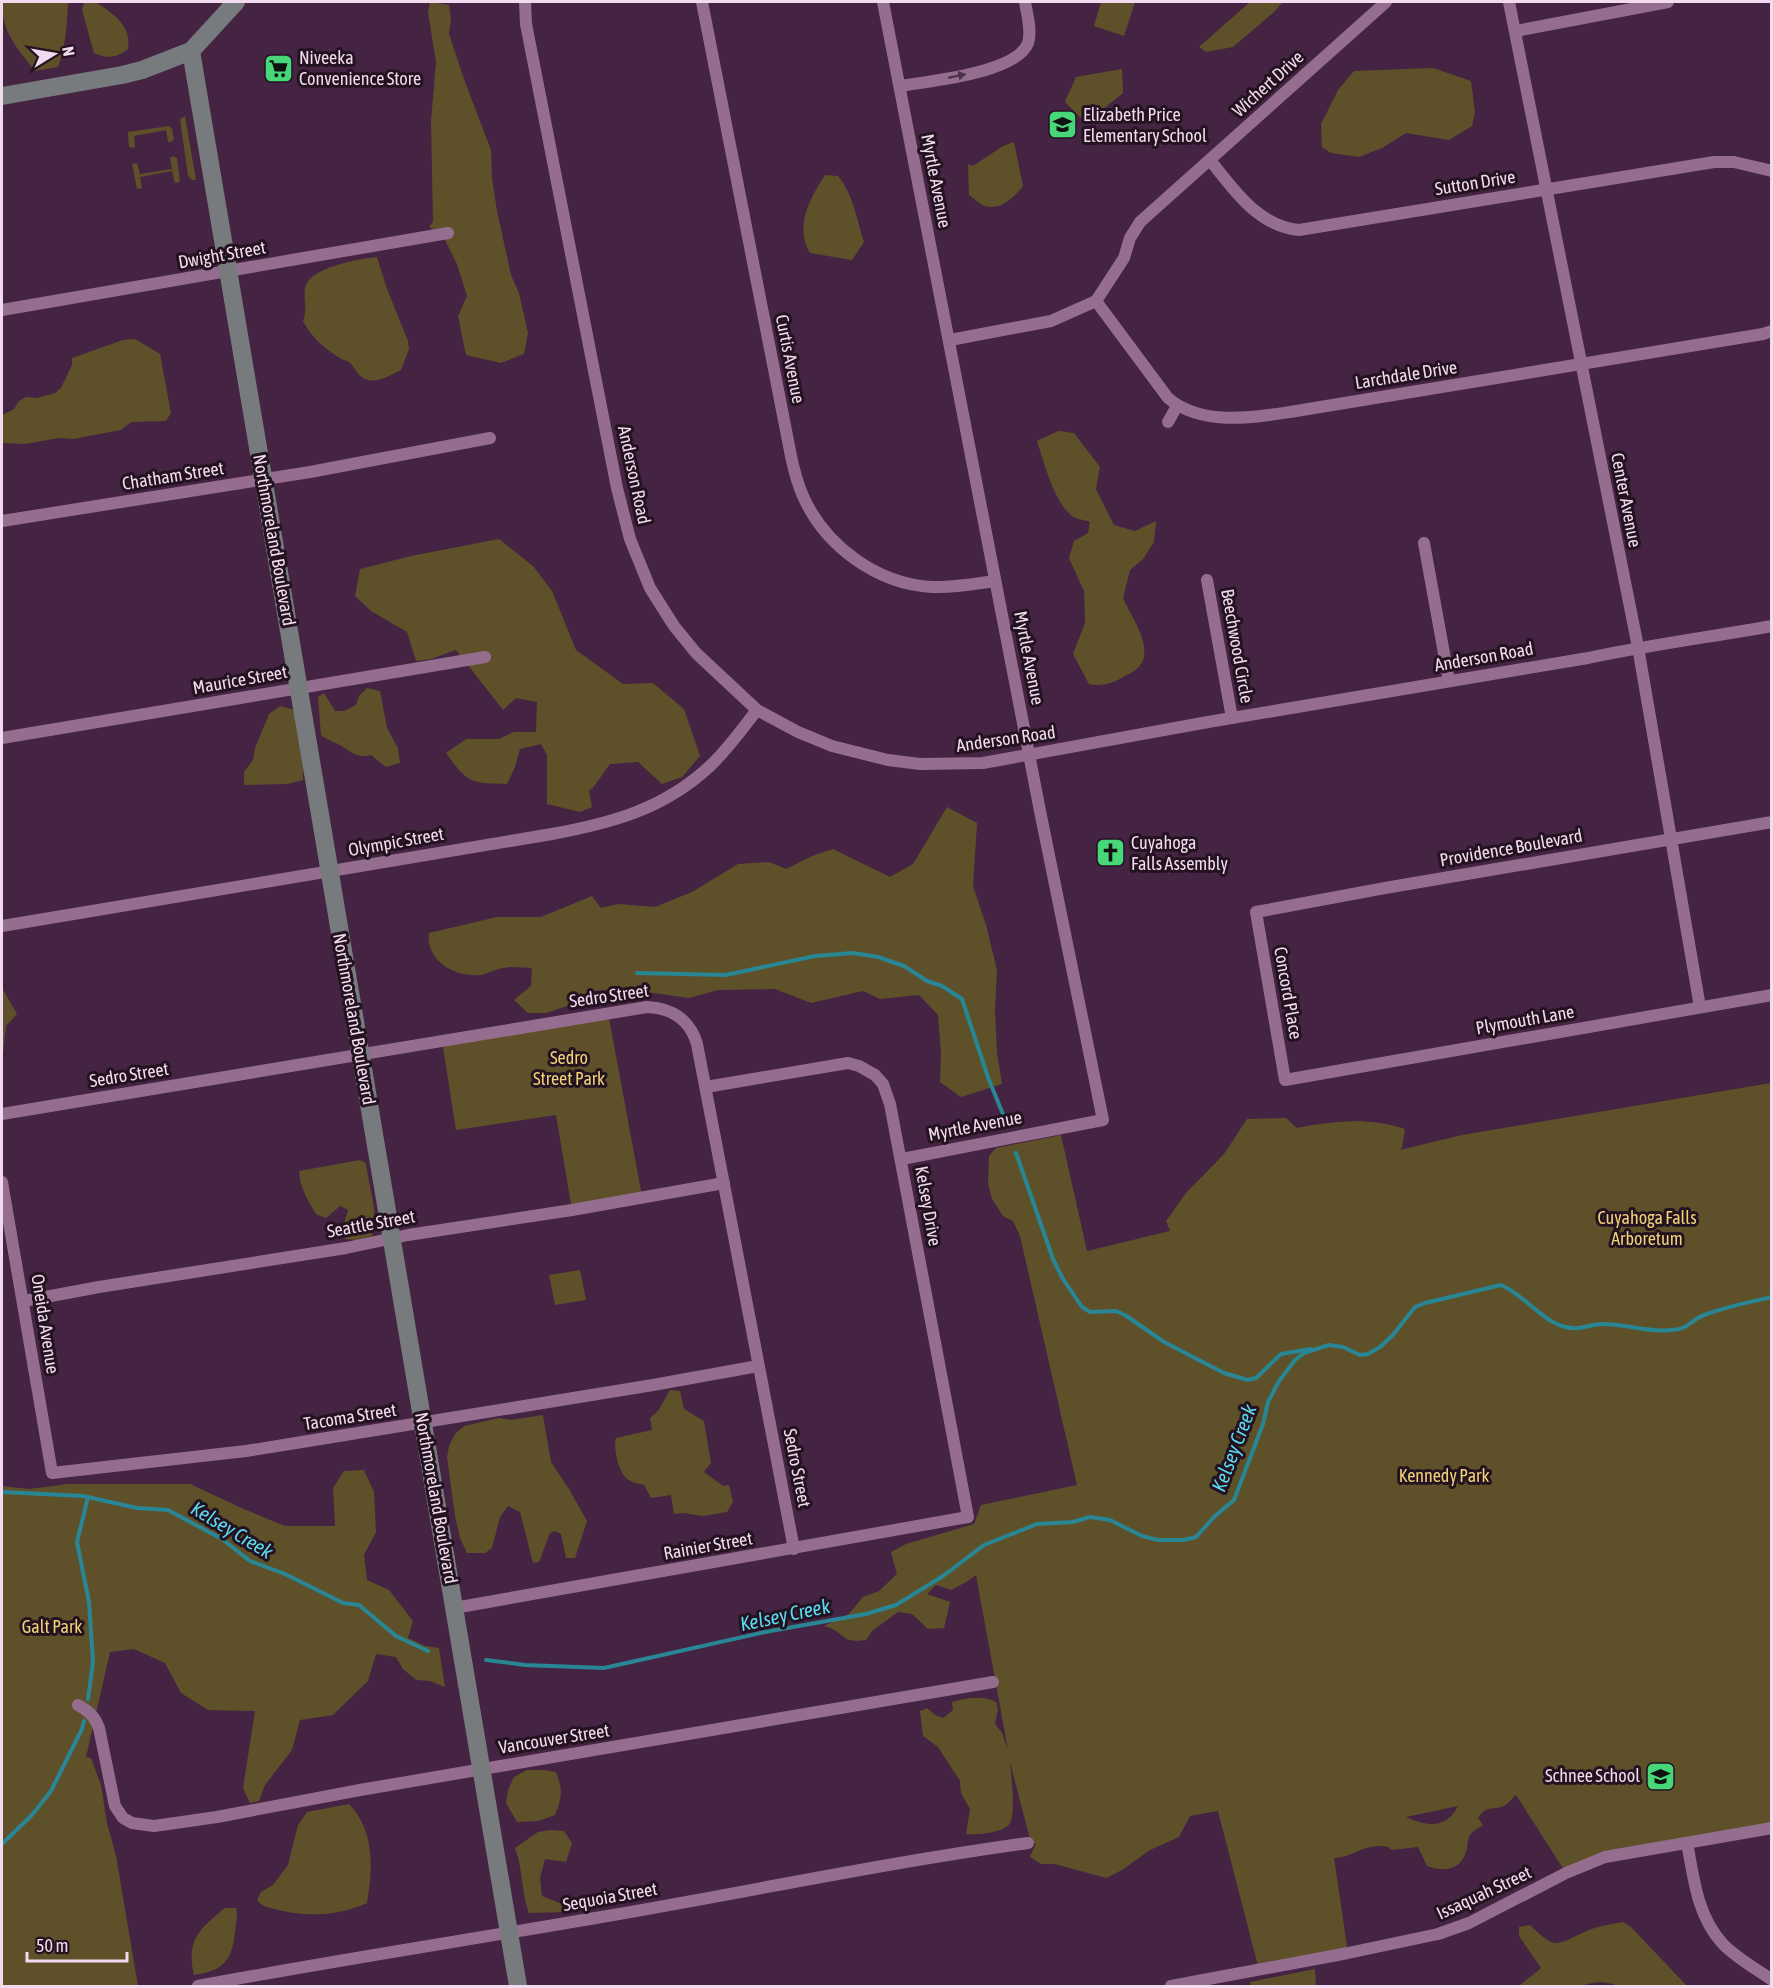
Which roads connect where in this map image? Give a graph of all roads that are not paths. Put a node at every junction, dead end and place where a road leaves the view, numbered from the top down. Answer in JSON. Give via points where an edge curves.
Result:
{"nodes":[{"id":1,"x":236,"y":2,"type":"edge"},
{"id":2,"x":525,"y":2,"type":"edge"},
{"id":3,"x":702,"y":2,"type":"edge"},
{"id":4,"x":883,"y":2,"type":"edge"},
{"id":5,"x":1024,"y":2,"type":"edge"},
{"id":6,"x":1386,"y":2,"type":"edge"},
{"id":7,"x":1509,"y":2,"type":"edge"},
{"id":8,"x":1668,"y":2,"type":"edge"},
{"id":9,"x":1516,"y":31,"type":"junction"},
{"id":10,"x":191,"y":51,"type":"junction"},
{"id":11,"x":900,"y":86,"type":"junction"},
{"id":12,"x":2,"y":96,"type":"edge"},
{"id":13,"x":1210,"y":160,"type":"junction"},
{"id":14,"x":1772,"y":171,"type":"edge"},
{"id":15,"x":1546,"y":189,"type":"junction"},
{"id":16,"x":448,"y":233,"type":"dead end"},
{"id":17,"x":228,"y":272,"type":"junction"},
{"id":18,"x":1096,"y":301,"type":"junction"},
{"id":19,"x":2,"y":310,"type":"edge"},
{"id":20,"x":1772,"y":331,"type":"edge"},
{"id":21,"x":950,"y":340,"type":"junction"},
{"id":22,"x":1582,"y":364,"type":"junction"},
{"id":23,"x":1177,"y":406,"type":"junction"},
{"id":24,"x":1168,"y":422,"type":"dead end"},
{"id":25,"x":490,"y":438,"type":"dead end"},
{"id":26,"x":263,"y":479,"type":"junction"},
{"id":27,"x":2,"y":521,"type":"edge"},
{"id":28,"x":1424,"y":543,"type":"dead end"},
{"id":29,"x":1207,"y":580,"type":"dead end"},
{"id":30,"x":995,"y":581,"type":"junction"},
{"id":31,"x":1772,"y":626,"type":"edge"},
{"id":32,"x":1638,"y":647,"type":"junction"},
{"id":33,"x":485,"y":657,"type":"dead end"},
{"id":34,"x":1449,"y":681,"type":"junction"},
{"id":35,"x":298,"y":688,"type":"junction"},
{"id":36,"x":757,"y":710,"type":"junction"},
{"id":37,"x":1232,"y":718,"type":"junction"},
{"id":38,"x":2,"y":738,"type":"edge"},
{"id":39,"x":1031,"y":755,"type":"junction"},
{"id":40,"x":1772,"y":822,"type":"edge"},
{"id":41,"x":1671,"y":839,"type":"junction"},
{"id":42,"x":329,"y":871,"type":"junction"},
{"id":43,"x":1256,"y":912,"type":"joint"},
{"id":44,"x":2,"y":926,"type":"edge"},
{"id":45,"x":1772,"y":995,"type":"edge"},
{"id":46,"x":1700,"y":1007,"type":"junction"},
{"id":47,"x":360,"y":1054,"type":"junction"},
{"id":48,"x":1285,"y":1080,"type":"joint"},
{"id":49,"x":706,"y":1087,"type":"junction"},
{"id":50,"x":2,"y":1114,"type":"edge"},
{"id":51,"x":902,"y":1159,"type":"junction"},
{"id":52,"x":2,"y":1182,"type":"edge"},
{"id":53,"x":724,"y":1183,"type":"junction"},
{"id":54,"x":391,"y":1239,"type":"junction"},
{"id":55,"x":24,"y":1301,"type":"junction"},
{"id":56,"x":758,"y":1366,"type":"junction"},
{"id":57,"x":423,"y":1424,"type":"junction"},
{"id":58,"x":52,"y":1473,"type":"joint"},
{"id":59,"x":968,"y":1517,"type":"joint"},
{"id":60,"x":794,"y":1549,"type":"junction"},
{"id":61,"x":454,"y":1608,"type":"junction"},
{"id":62,"x":993,"y":1682,"type":"dead end"},
{"id":63,"x":78,"y":1705,"type":"dead end"},
{"id":64,"x":481,"y":1769,"type":"junction"},
{"id":65,"x":1772,"y":1828,"type":"edge"},
{"id":66,"x":1028,"y":1843,"type":"dead end"},
{"id":67,"x":1687,"y":1843,"type":"junction"},
{"id":68,"x":509,"y":1932,"type":"junction"},
{"id":69,"x":1772,"y":1980,"type":"edge"},
{"id":70,"x":198,"y":1986,"type":"edge"},
{"id":71,"x":518,"y":1986,"type":"edge"},
{"id":72,"x":1172,"y":1986,"type":"edge"}],
"edges":[{"from":1,"to":10,"type":"street"},
{"from":2,"to":36,"type":"street","name":"Anderson Road","via":[[526,24],[616,488],[630,538],[650,588],[681,635],[721,679]]},
{"from":3,"to":30,"type":"street","name":"Curtis Avenue","via":[[790,454],[803,496],[836,543],[882,574],[930,587],[952,588]]},
{"from":4,"to":11,"type":"street","name":"Myrtle Avenue"},
{"from":11,"to":5,"type":"street","one_way":true,"via":[[994,68],[1014,60],[1028,42]]},
{"from":6,"to":13,"type":"street","name":"Wichert Drive"},
{"from":7,"to":9,"type":"street","name":"Center Avenue"},
{"from":8,"to":9,"type":"street"},
{"from":9,"to":15,"type":"street","name":"Center Avenue"},
{"from":10,"to":12,"type":"street","via":[[122,75]]},
{"from":10,"to":17,"type":"street","name":"Northmoreland Boulevard"},
{"from":11,"to":21,"type":"street","name":"Myrtle Avenue"},
{"from":13,"to":15,"type":"street","name":"Sutton Drive","via":[[1264,219],[1299,230]]},
{"from":13,"to":18,"type":"street","name":"Wichert Drive","via":[[1140,222],[1124,258]]},
{"from":14,"to":15,"type":"street","name":"Sutton Drive","via":[[1737,162],[1714,162]]},
{"from":15,"to":22,"type":"street","name":"Center Avenue"},
{"from":16,"to":17,"type":"street","name":"Dwight Street"},
{"from":17,"to":19,"type":"street","name":"Dwight Street"},
{"from":17,"to":26,"type":"street","name":"Northmoreland Boulevard"},
{"from":18,"to":21,"type":"street","via":[[1051,321]]},
{"from":18,"to":23,"type":"street"},
{"from":20,"to":22,"type":"street","name":"Larchdale Drive"},
{"from":21,"to":30,"type":"street","name":"Myrtle Avenue"},
{"from":22,"to":23,"type":"street","name":"Larchdale Drive","via":[[1259,417],[1197,414]]},
{"from":22,"to":32,"type":"street","name":"Center Avenue"},
{"from":23,"to":24,"type":"street"},
{"from":25,"to":26,"type":"street","name":"Chatham Street"},
{"from":26,"to":27,"type":"street","name":"Chatham Street"},
{"from":26,"to":35,"type":"street","name":"Northmoreland Boulevard"},
{"from":28,"to":34,"type":"street"},
{"from":29,"to":37,"type":"street","name":"Beechwood Circle"},
{"from":30,"to":39,"type":"street","name":"Myrtle Avenue"},
{"from":31,"to":32,"type":"street","name":"Anderson Road"},
{"from":32,"to":34,"type":"street","name":"Anderson Road"},
{"from":32,"to":41,"type":"street","name":"Center Avenue"},
{"from":33,"to":35,"type":"street","name":"Maurice Street"},
{"from":34,"to":37,"type":"street","name":"Anderson Road"},
{"from":35,"to":38,"type":"street","name":"Maurice Street"},
{"from":35,"to":42,"type":"street","name":"Northmoreland Boulevard"},
{"from":36,"to":39,"type":"street","name":"Anderson Road","via":[[832,746],[888,760],[952,765]]},
{"from":36,"to":42,"type":"street","name":"Olympic Street","via":[[709,766],[663,800],[633,814],[583,828]]},
{"from":37,"to":39,"type":"street","name":"Anderson Road"},
{"from":39,"to":51,"type":"street","name":"Myrtle Avenue","via":[[1103,1120]]},
{"from":40,"to":41,"type":"street","name":"Providence Boulevard"},
{"from":41,"to":43,"type":"street","name":"Providence Boulevard"},
{"from":41,"to":46,"type":"street","name":"Center Avenue"},
{"from":42,"to":44,"type":"street","name":"Olympic Street"},
{"from":42,"to":47,"type":"street","name":"Northmoreland Boulevard"},
{"from":43,"to":48,"type":"street","name":"Concord Place"},
{"from":45,"to":46,"type":"street","name":"Plymouth Lane"},
{"from":46,"to":48,"type":"street","name":"Plymouth Lane"},
{"from":47,"to":49,"type":"street","name":"Sedro Street","via":[[658,1007],[689,1024]]},
{"from":47,"to":50,"type":"street","name":"Sedro Street"},
{"from":47,"to":54,"type":"street","name":"Northmoreland Boulevard"},
{"from":49,"to":51,"type":"street","name":"Kelsey Drive","via":[[837,1064],[859,1066],[875,1075],[887,1094]]},
{"from":49,"to":53,"type":"street","name":"Sedro Street"},
{"from":51,"to":59,"type":"street","name":"Kelsey Drive"},
{"from":52,"to":55,"type":"street","name":"Oneida Avenue"},
{"from":53,"to":54,"type":"street","name":"Seattle Street"},
{"from":53,"to":56,"type":"street","name":"Sedro Street"},
{"from":54,"to":55,"type":"street","name":"Seattle Street"},
{"from":54,"to":57,"type":"street","name":"Northmoreland Boulevard"},
{"from":55,"to":58,"type":"street","name":"Oneida Avenue"},
{"from":56,"to":57,"type":"street","name":"Tacoma Street"},
{"from":56,"to":60,"type":"street","name":"Sedro Street"},
{"from":57,"to":58,"type":"street","name":"Tacoma Street","via":[[246,1451]]},
{"from":57,"to":61,"type":"street","name":"Northmoreland Boulevard"},
{"from":59,"to":60,"type":"street","name":"Rainier Street"},
{"from":60,"to":61,"type":"street","name":"Rainier Street"},
{"from":61,"to":64,"type":"street","name":"Northmoreland Boulevard"},
{"from":62,"to":64,"type":"street","name":"Vancouver Street"},
{"from":63,"to":64,"type":"street","name":"Vancouver Street","via":[[96,1720],[115,1806],[132,1823],[154,1826],[217,1817]]},
{"from":64,"to":68,"type":"street","name":"Northmoreland Boulevard"},
{"from":65,"to":67,"type":"street","name":"Issaquah Street"},
{"from":66,"to":68,"type":"street","name":"Sequoia Street"},
{"from":67,"to":69,"type":"street","via":[[1697,1898],[1711,1928],[1723,1943]]},
{"from":67,"to":72,"type":"street","name":"Issaquah Street","via":[[1586,1864],[1469,1923],[1438,1934]]},
{"from":68,"to":70,"type":"street","name":"Sequoia Street"},
{"from":68,"to":71,"type":"street","name":"Northmoreland Boulevard"}]}
